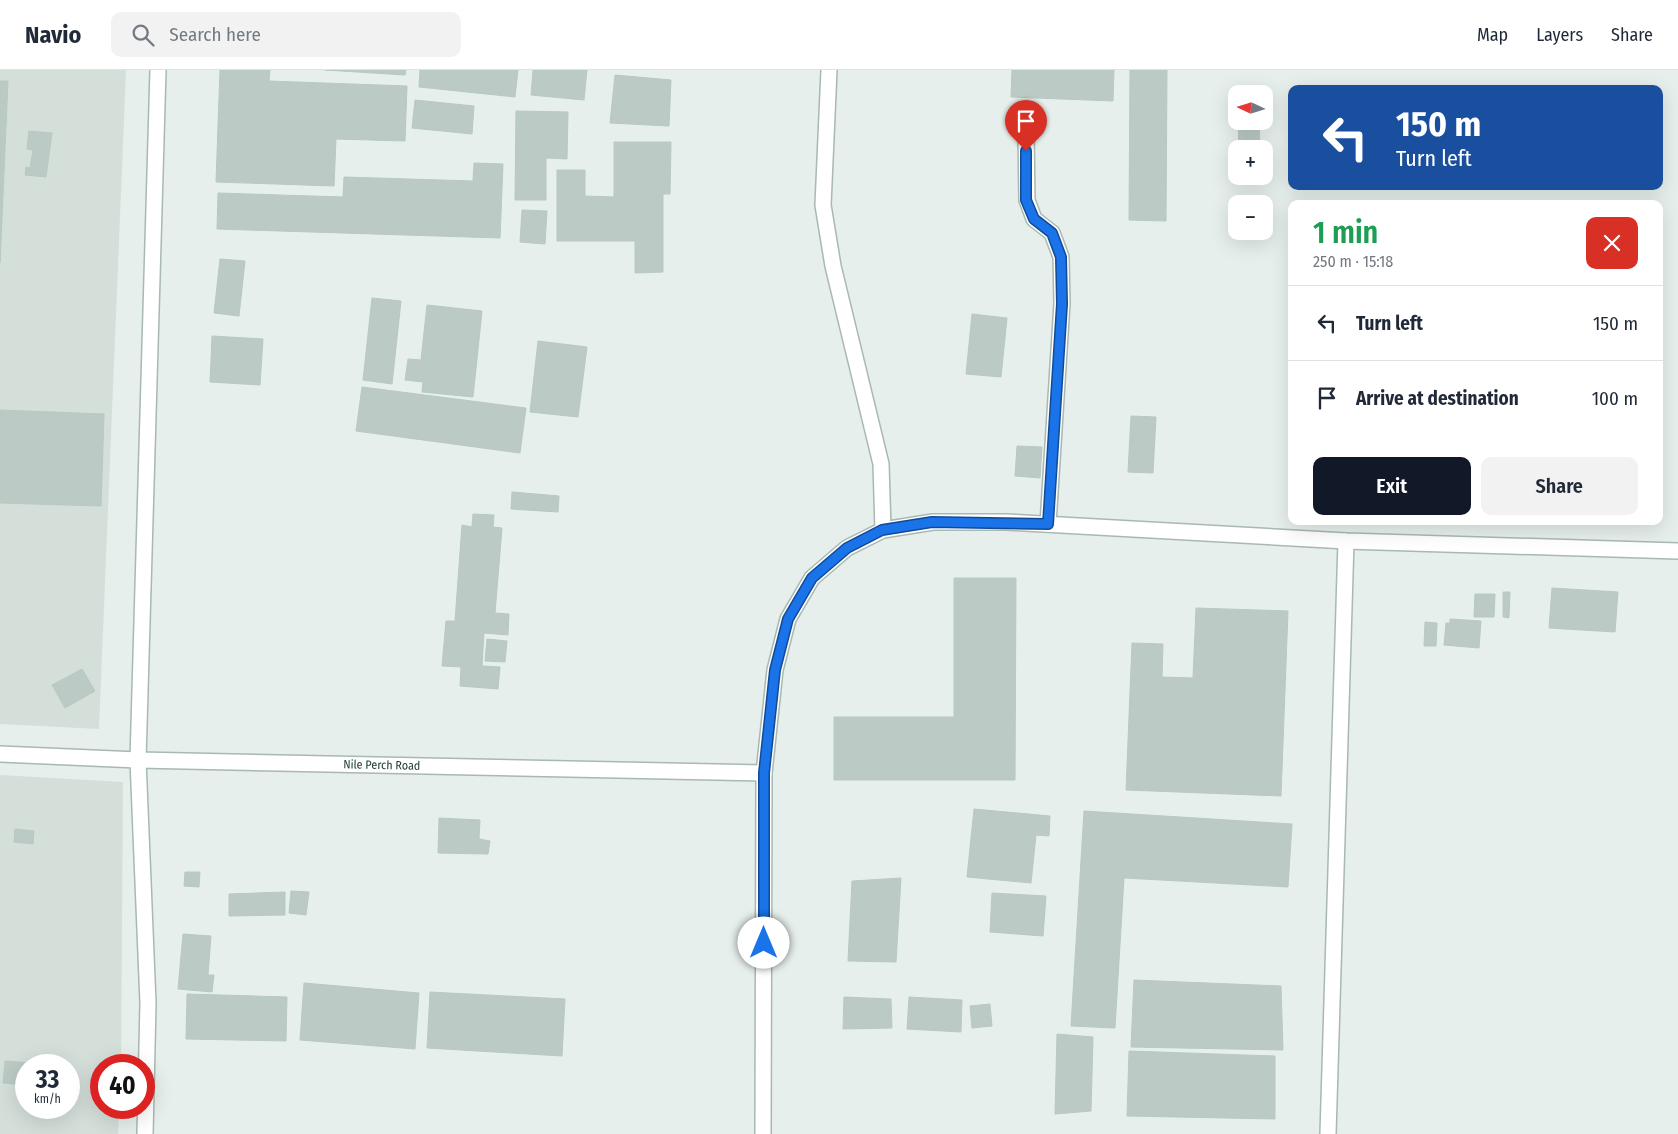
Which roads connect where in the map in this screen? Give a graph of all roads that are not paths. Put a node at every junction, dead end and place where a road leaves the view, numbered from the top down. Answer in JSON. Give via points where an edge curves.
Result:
{"nodes":[{"id":1,"x":158,"y":70,"type":"edge"},
{"id":2,"x":829,"y":70,"type":"edge"},
{"id":3,"x":1026,"y":135,"type":"dead end"},
{"id":4,"x":1048,"y":524,"type":"junction"},
{"id":5,"x":882,"y":530,"type":"junction"},
{"id":6,"x":1346,"y":541,"type":"junction"},
{"id":7,"x":1678,"y":551,"type":"edge"},
{"id":8,"x":0,"y":754,"type":"edge"},
{"id":9,"x":138,"y":760,"type":"junction"},
{"id":10,"x":764,"y":773,"type":"junction"},
{"id":11,"x":145,"y":1134,"type":"edge"},
{"id":12,"x":763,"y":1134,"type":"edge"},
{"id":13,"x":1328,"y":1134,"type":"edge"}],
"edges":[{"from":1,"to":9,"type":"street"},
{"from":2,"to":5,"type":"street","via":[[822,205],[833,266],[881,464]]},
{"from":3,"to":4,"type":"street","via":[[1026,200],[1034,219],[1052,233],[1061,257],[1062,304]]},
{"from":4,"to":5,"type":"street","via":[[932,522]]},
{"from":4,"to":6,"type":"street"},
{"from":5,"to":10,"type":"street","via":[[847,548],[812,578],[788,619],[775,670]]},
{"from":6,"to":7,"type":"street"},
{"from":6,"to":13,"type":"street"},
{"from":8,"to":9,"type":"street","name":"Nile Perch Road"},
{"from":9,"to":10,"type":"street","name":"Nile Perch Road"},
{"from":9,"to":11,"type":"street","via":[[148,1003]]},
{"from":10,"to":12,"type":"street"}]}
